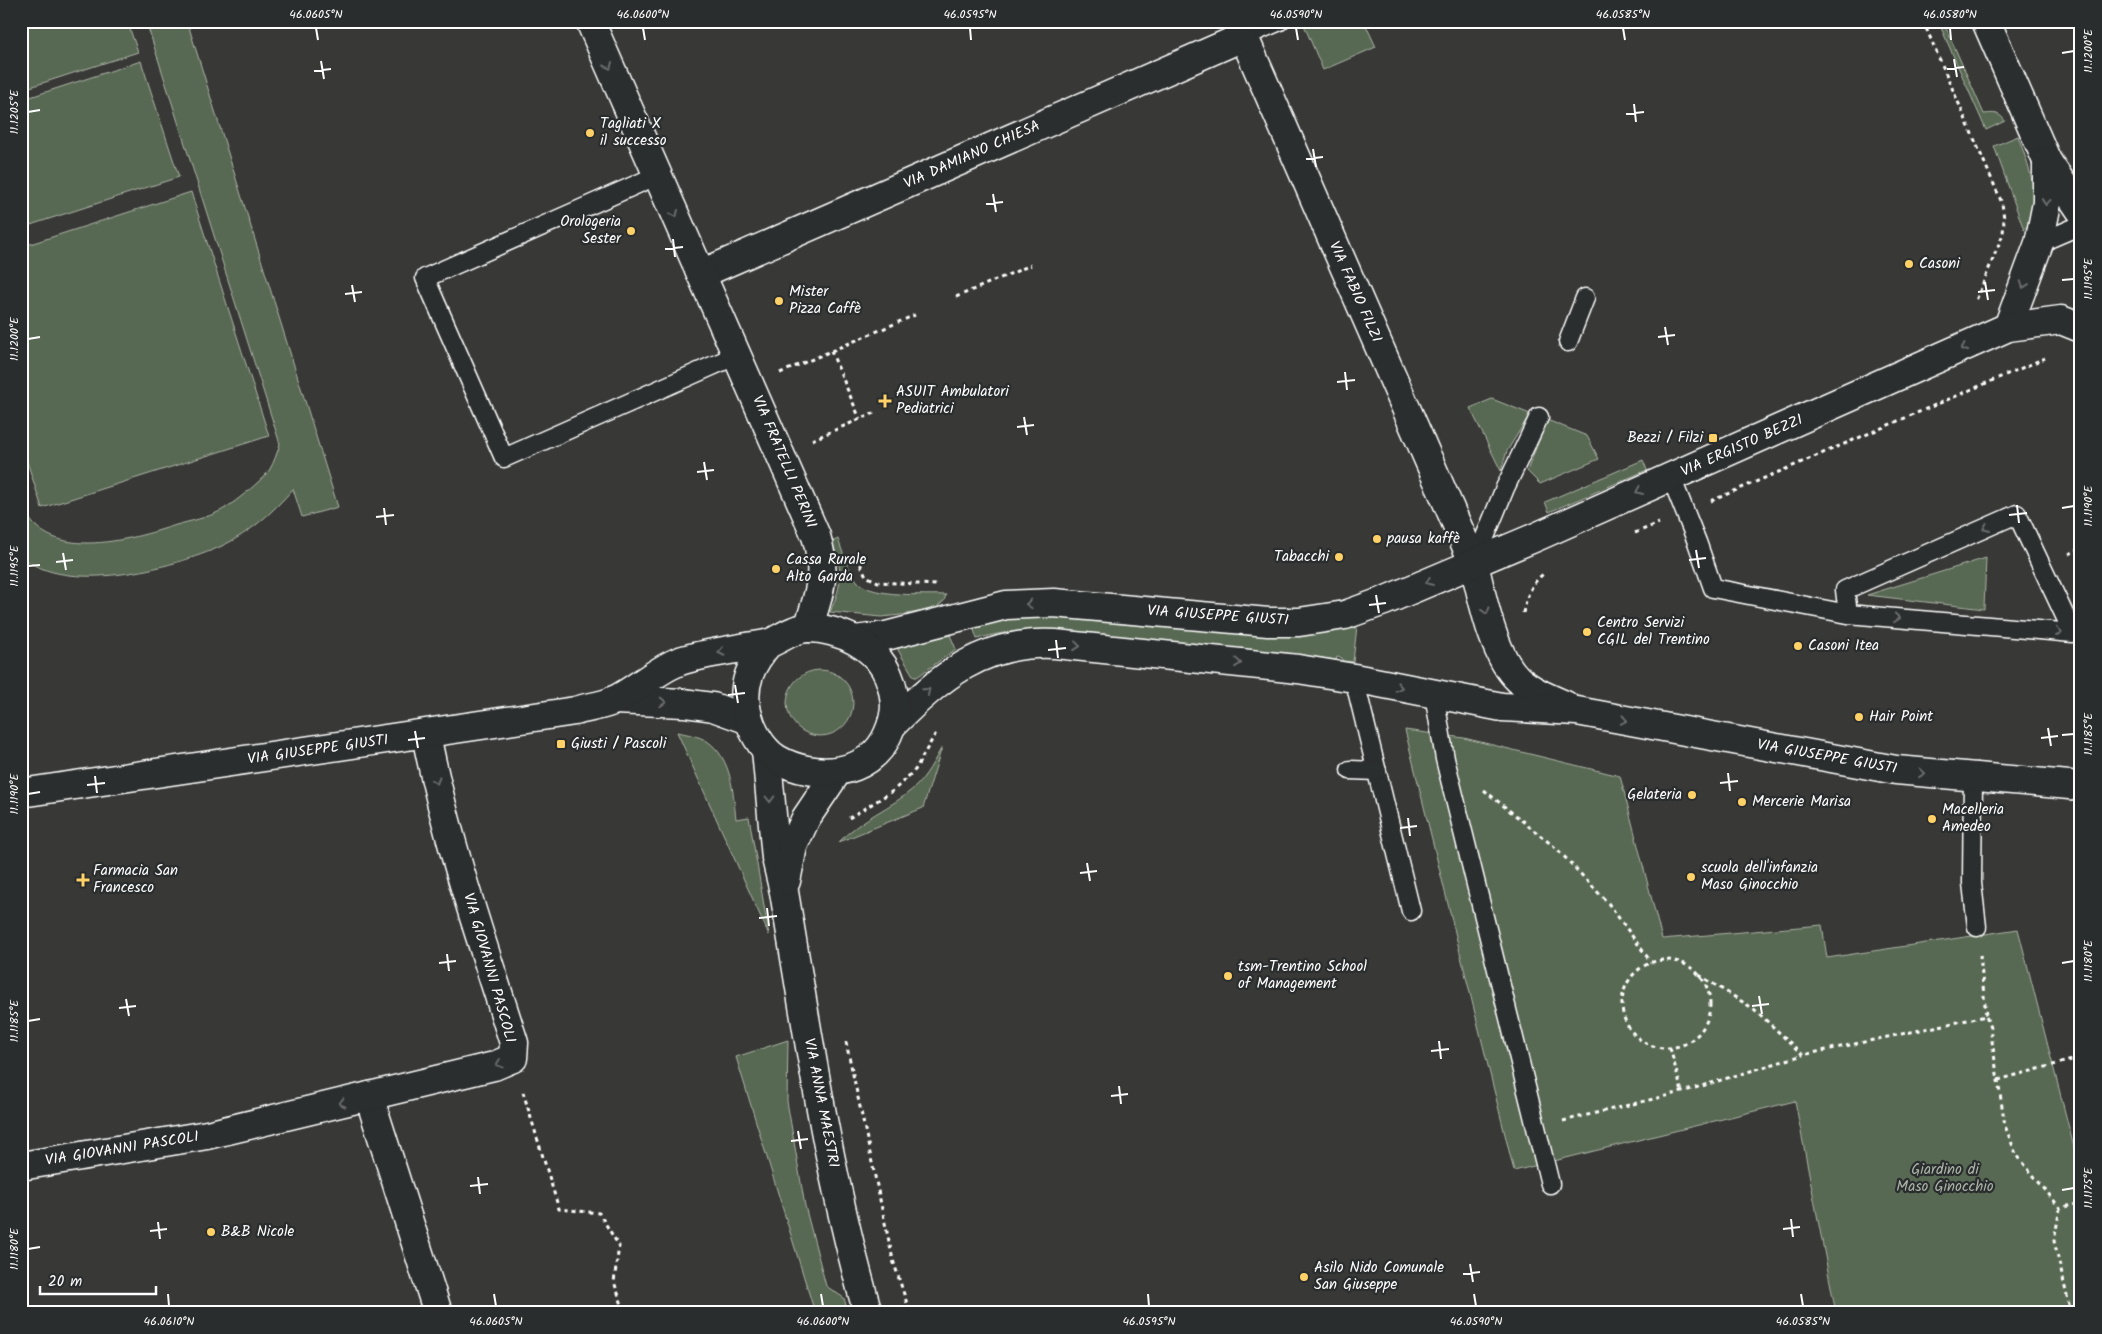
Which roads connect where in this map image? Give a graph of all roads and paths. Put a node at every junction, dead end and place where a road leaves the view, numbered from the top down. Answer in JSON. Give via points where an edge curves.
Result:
{"nodes":[{"id":1,"x":590,"y":21,"type":"edge"},
{"id":2,"x":1280,"y":21,"type":"edge"},
{"id":3,"x":1923,"y":21,"type":"edge"},
{"id":4,"x":1986,"y":21,"type":"edge"},
{"id":5,"x":1240,"y":29,"type":"edge"},
{"id":6,"x":2081,"y":121,"type":"edge"},
{"id":7,"x":2074,"y":124,"type":"dead end"},
{"id":8,"x":2047,"y":161,"type":"junction"},
{"id":9,"x":658,"y":175,"type":"junction"},
{"id":10,"x":2081,"y":211,"type":"edge"},
{"id":11,"x":2081,"y":225,"type":"edge"},
{"id":12,"x":2039,"y":243,"type":"junction"},
{"id":13,"x":1030,"y":265,"type":"dead end"},
{"id":14,"x":701,"y":274,"type":"junction"},
{"id":15,"x":956,"y":297,"type":"dead end"},
{"id":16,"x":1584,"y":298,"type":"dead end"},
{"id":17,"x":1974,"y":305,"type":"dead end"},
{"id":18,"x":915,"y":315,"type":"dead end"},
{"id":19,"x":2008,"y":327,"type":"junction"},
{"id":20,"x":2081,"y":328,"type":"edge"},
{"id":21,"x":1568,"y":342,"type":"dead end"},
{"id":22,"x":831,"y":351,"type":"junction"},
{"id":23,"x":737,"y":355,"type":"junction"},
{"id":24,"x":2053,"y":355,"type":"dead end"},
{"id":25,"x":777,"y":374,"type":"dead end"},
{"id":26,"x":874,"y":413,"type":"dead end"},
{"id":27,"x":1538,"y":417,"type":"dead end"},
{"id":28,"x":860,"y":419,"type":"junction"},
{"id":29,"x":806,"y":442,"type":"dead end"},
{"id":30,"x":1670,"y":477,"type":"junction"},
{"id":31,"x":1685,"y":512,"type":"junction"},
{"id":32,"x":1632,"y":535,"type":"dead end"},
{"id":33,"x":858,"y":562,"type":"dead end"},
{"id":34,"x":1474,"y":564,"type":"junction"},
{"id":35,"x":1551,"y":569,"type":"dead end"},
{"id":36,"x":945,"y":586,"type":"dead end"},
{"id":37,"x":1848,"y":614,"type":"junction"},
{"id":38,"x":1523,"y":616,"type":"dead end"},
{"id":39,"x":808,"y":628,"type":"junction"},
{"id":40,"x":854,"y":640,"type":"junction"},
{"id":41,"x":769,"y":643,"type":"junction"},
{"id":42,"x":1354,"y":678,"type":"junction"},
{"id":43,"x":1434,"y":694,"type":"junction"},
{"id":44,"x":614,"y":700,"type":"junction"},
{"id":45,"x":1577,"y":711,"type":"junction"},
{"id":46,"x":749,"y":720,"type":"junction"},
{"id":47,"x":892,"y":725,"type":"junction"},
{"id":48,"x":940,"y":725,"type":"dead end"},
{"id":49,"x":426,"y":734,"type":"junction"},
{"id":50,"x":766,"y":750,"type":"junction"},
{"id":51,"x":1445,"y":759,"type":"junction"},
{"id":52,"x":1350,"y":770,"type":"dead end"},
{"id":53,"x":1377,"y":771,"type":"junction"},
{"id":54,"x":837,"y":772,"type":"junction"},
{"id":55,"x":1973,"y":778,"type":"junction"},
{"id":56,"x":2081,"y":786,"type":"edge"},
{"id":57,"x":21,"y":793,"type":"edge"},
{"id":58,"x":842,"y":824,"type":"dead end"},
{"id":59,"x":784,"y":892,"type":"junction"},
{"id":60,"x":1411,"y":910,"type":"dead end"},
{"id":61,"x":1977,"y":927,"type":"joint"},
{"id":62,"x":1651,"y":962,"type":"junction"},
{"id":63,"x":1699,"y":975,"type":"junction"},
{"id":64,"x":1986,"y":1016,"type":"junction"},
{"id":65,"x":846,"y":1037,"type":"dead end"},
{"id":66,"x":1670,"y":1048,"type":"junction"},
{"id":67,"x":1803,"y":1054,"type":"junction"},
{"id":68,"x":513,"y":1058,"type":"junction"},
{"id":69,"x":2079,"y":1058,"type":"dead end"},
{"id":70,"x":1998,"y":1080,"type":"junction"},
{"id":71,"x":1682,"y":1092,"type":"junction"},
{"id":72,"x":369,"y":1096,"type":"junction"},
{"id":73,"x":1536,"y":1128,"type":"junction"},
{"id":74,"x":21,"y":1166,"type":"edge"},
{"id":75,"x":1550,"y":1184,"type":"dead end"},
{"id":76,"x":2081,"y":1203,"type":"edge"},
{"id":77,"x":2060,"y":1208,"type":"junction"},
{"id":78,"x":438,"y":1313,"type":"edge"},
{"id":79,"x":624,"y":1313,"type":"edge"},
{"id":80,"x":868,"y":1313,"type":"edge"},
{"id":81,"x":910,"y":1313,"type":"edge"},
{"id":82,"x":2071,"y":1313,"type":"edge"}],
"edges":[{"from":1,"to":9,"type":"street","name":"VIA FRATELLI PERINI","one_way":true},
{"from":2,"to":5,"type":"lane"},
{"from":3,"to":17,"type":"path","via":[[2002,202],[2003,234]]},
{"from":4,"to":8,"type":"street"},
{"from":5,"to":14,"type":"street","name":"VIA DAMIANO CHIESA"},
{"from":5,"to":34,"type":"street","name":"VIA FABIO FILZI"},
{"from":6,"to":7,"type":"path"},
{"from":8,"to":10,"type":"street"},
{"from":8,"to":12,"type":"street","one_way":true,"via":[[2047,203]]},
{"from":9,"to":14,"type":"street","name":"VIA FRATELLI PERINI","one_way":true},
{"from":9,"to":23,"type":"lane","via":[[425,278],[504,458]]},
{"from":11,"to":12,"type":"lane"},
{"from":12,"to":19,"type":"street","one_way":true},
{"from":13,"to":15,"type":"path"},
{"from":14,"to":23,"type":"street","name":"VIA FRATELLI PERINI"},
{"from":16,"to":21,"type":"lane"},
{"from":18,"to":22,"type":"path"},
{"from":19,"to":20,"type":"street","name":"VIA ERGISTO BEZZI","via":[[2061,320]]},
{"from":19,"to":30,"type":"street","name":"VIA ERGISTO BEZZI","one_way":true},
{"from":22,"to":25,"type":"path"},
{"from":22,"to":28,"type":"path"},
{"from":23,"to":39,"type":"street","name":"VIA FRATELLI PERINI","via":[[822,554],[822,579]]},
{"from":24,"to":31,"type":"path"},
{"from":26,"to":28,"type":"path"},
{"from":27,"to":34,"type":"lane"},
{"from":28,"to":29,"type":"path"},
{"from":30,"to":31,"type":"lane"},
{"from":30,"to":34,"type":"street","name":"VIA ERGISTO BEZZI","one_way":true},
{"from":31,"to":32,"type":"path"},
{"from":31,"to":37,"type":"lane","via":[[1713,588]]},
{"from":33,"to":36,"type":"path","via":[[866,576],[878,582]]},
{"from":34,"to":40,"type":"street","name":"VIA GIUSEPPE GIUSTI","one_way":true,"via":[[1345,615],[1299,622],[1045,604],[1006,605],[886,636]]},
{"from":34,"to":45,"type":"street","name":"VIA GIUSEPPE GIUSTI","one_way":true,"via":[[1506,665],[1535,691]]},
{"from":35,"to":38,"type":"path","via":[[1534,584],[1524,605]]},
{"from":37,"to":37,"type":"lane","one_way":true,"via":[[1858,615],[2073,633],[2017,514],[1845,590]]},
{"from":39,"to":40,"type":"street","name":"VIA GIUSEPPE GIUSTI","via":[[830,631]]},
{"from":39,"to":41,"type":"street","name":"VIA GIUSEPPE GIUSTI"},
{"from":40,"to":47,"type":"street","name":"VIA GIUSEPPE GIUSTI","via":[[872,652],[890,678],[895,709]]},
{"from":41,"to":44,"type":"street","name":"VIA GIUSEPPE GIUSTI","one_way":true,"via":[[680,661]]},
{"from":41,"to":46,"type":"street","name":"VIA GIUSEPPE GIUSTI","via":[[750,669],[745,686]]},
{"from":42,"to":43,"type":"street","name":"VIA GIUSEPPE GIUSTI","one_way":true},
{"from":47,"to":42,"type":"street","name":"VIA GIUSEPPE GIUSTI","one_way":true,"via":[[926,691],[962,666],[993,651],[1025,643],[1065,644]]},
{"from":42,"to":53,"type":"lane"},
{"from":43,"to":45,"type":"street","name":"VIA GIUSEPPE GIUSTI","via":[[1502,707]]},
{"from":43,"to":51,"type":"lane"},
{"from":44,"to":46,"type":"street","name":"VIA GIUSEPPE GIUSTI","one_way":true,"via":[[684,703],[713,708]]},
{"from":44,"to":49,"type":"street","name":"VIA GIUSEPPE GIUSTI","via":[[544,717]]},
{"from":45,"to":55,"type":"street","name":"VIA GIUSEPPE GIUSTI","one_way":true,"via":[[1896,770]]},
{"from":46,"to":50,"type":"street","name":"VIA GIUSEPPE GIUSTI"},
{"from":47,"to":54,"type":"street","name":"VIA GIUSEPPE GIUSTI","via":[[876,754]]},
{"from":48,"to":58,"type":"path","via":[[915,770],[894,791]]},
{"from":49,"to":57,"type":"street","name":"VIA GIUSEPPE GIUSTI"},
{"from":49,"to":68,"type":"street","name":"VIA GIOVANNI PASCOLI","one_way":true,"via":[[473,913],[514,1043]]},
{"from":50,"to":54,"type":"street","name":"VIA GIUSEPPE GIUSTI","via":[[802,769]]},
{"from":50,"to":59,"type":"street","name":"VIA ANNA MAESTRI","one_way":true,"via":[[776,858]]},
{"from":51,"to":62,"type":"path","via":[[1557,848],[1608,903]]},
{"from":51,"to":73,"type":"lane"},
{"from":52,"to":53,"type":"lane"},
{"from":53,"to":60,"type":"lane"},
{"from":54,"to":59,"type":"street","name":"VIA ANNA MAESTRI","via":[[793,846]]},
{"from":55,"to":56,"type":"street","name":"VIA GIUSEPPE GIUSTI"},
{"from":55,"to":61,"type":"lane","via":[[1972,883]]},
{"from":59,"to":80,"type":"street","name":"VIA ANNA MAESTRI","via":[[821,1115]]},
{"from":61,"to":64,"type":"path"},
{"from":62,"to":63,"type":"path","via":[[1677,961]]},
{"from":62,"to":66,"type":"path","via":[[1629,980],[1621,1006],[1632,1032],[1643,1042]]},
{"from":63,"to":66,"type":"path","via":[[1706,986],[1709,1013],[1695,1037]]},
{"from":63,"to":67,"type":"path","via":[[1754,1009]]},
{"from":64,"to":67,"type":"path"},
{"from":64,"to":70,"type":"path"},
{"from":65,"to":81,"type":"path","via":[[893,1260]]},
{"from":66,"to":71,"type":"path"},
{"from":67,"to":71,"type":"path"},
{"from":68,"to":72,"type":"street","name":"VIA GIOVANNI PASCOLI","one_way":true,"via":[[494,1066]]},
{"from":68,"to":79,"type":"path","via":[[559,1208],[599,1213],[619,1246],[614,1282]]},
{"from":69,"to":70,"type":"path"},
{"from":70,"to":77,"type":"path","via":[[2005,1126],[2016,1154]]},
{"from":71,"to":73,"type":"path"},
{"from":72,"to":74,"type":"street","name":"VIA GIOVANNI PASCOLI","one_way":true,"via":[[207,1135]]},
{"from":72,"to":78,"type":"street"},
{"from":73,"to":75,"type":"lane"},
{"from":76,"to":77,"type":"path"},
{"from":77,"to":82,"type":"path","via":[[2054,1241]]}]}
